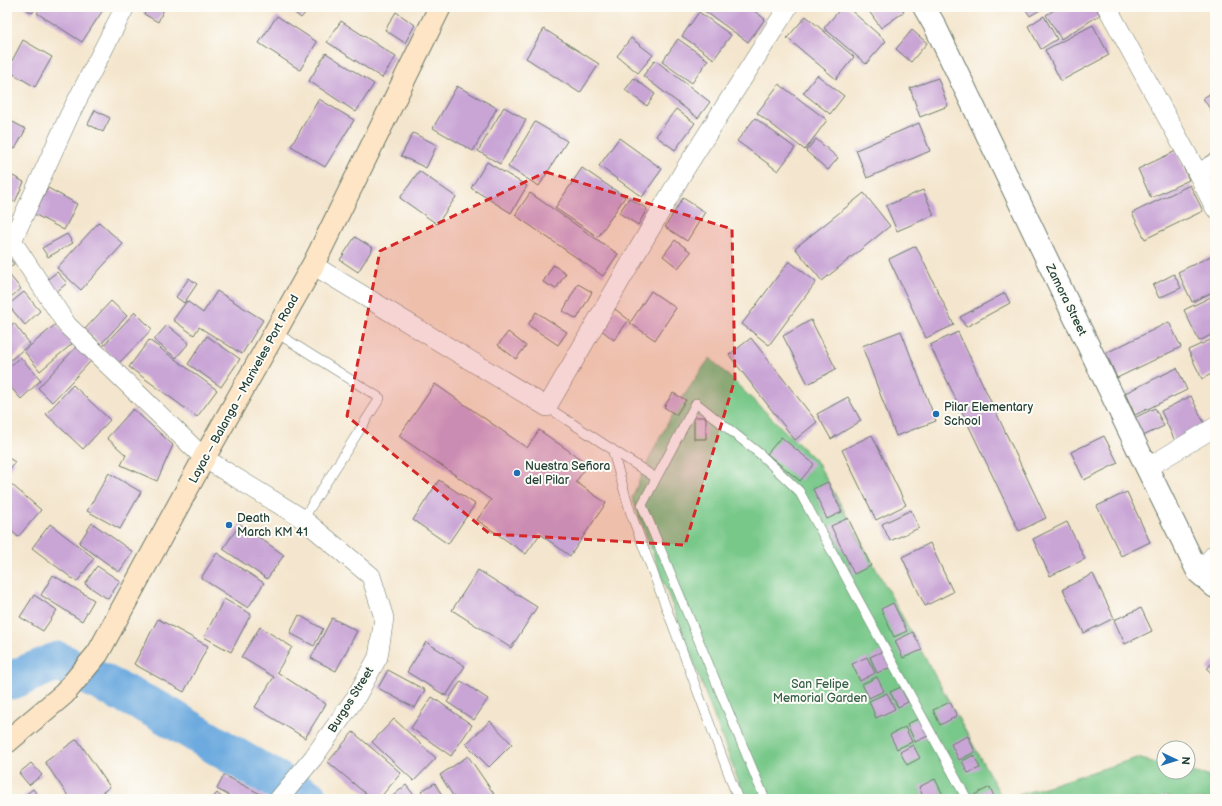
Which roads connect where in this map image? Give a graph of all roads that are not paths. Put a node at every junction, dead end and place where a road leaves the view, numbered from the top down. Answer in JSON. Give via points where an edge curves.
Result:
{"nodes":[{"id":1,"x":125,"y":7,"type":"edge"},
{"id":2,"x":440,"y":7,"type":"edge"},
{"id":3,"x":788,"y":7,"type":"edge"},
{"id":4,"x":924,"y":7,"type":"edge"},
{"id":5,"x":1107,"y":7,"type":"edge"},
{"id":6,"x":1215,"y":163,"type":"edge"},
{"id":7,"x":1198,"y":174,"type":"junction"},
{"id":8,"x":1215,"y":208,"type":"edge"},
{"id":9,"x":313,"y":265,"type":"junction"},
{"id":10,"x":275,"y":332,"type":"junction"},
{"id":11,"x":547,"y":407,"type":"junction"},
{"id":12,"x":1215,"y":428,"type":"edge"},
{"id":13,"x":612,"y":449,"type":"junction"},
{"id":14,"x":204,"y":458,"type":"junction"},
{"id":15,"x":1147,"y":468,"type":"junction"},
{"id":16,"x":656,"y":478,"type":"junction"},
{"id":17,"x":303,"y":519,"type":"junction"},
{"id":18,"x":1215,"y":554,"type":"edge"},
{"id":19,"x":1198,"y":572,"type":"junction"},
{"id":20,"x":1215,"y":587,"type":"edge"},
{"id":21,"x":7,"y":742,"type":"edge"},
{"id":22,"x":280,"y":798,"type":"edge"},
{"id":23,"x":738,"y":799,"type":"edge"},
{"id":24,"x":765,"y":799,"type":"edge"},
{"id":25,"x":966,"y":799,"type":"edge"},
{"id":26,"x":1160,"y":799,"type":"edge"},
{"id":27,"x":1167,"y":799,"type":"edge"}],
"edges":[{"from":1,"to":14,"type":"street","name":"Burgos Street","via":[[70,114],[12,241],[67,325]]},
{"from":2,"to":9,"type":"main road","name":"Layac – Balanga – Mariveles Port Road"},
{"from":3,"to":11,"type":"street","via":[[685,170]]},
{"from":4,"to":15,"type":"street","name":"Zamora Street"},
{"from":5,"to":7,"type":"street"},
{"from":6,"to":7,"type":"street"},
{"from":7,"to":8,"type":"street"},
{"from":9,"to":10,"type":"main road","name":"Layac – Balanga – Mariveles Port Road"},
{"from":9,"to":11,"type":"street"},
{"from":10,"to":14,"type":"main road","name":"Layac – Balanga – Mariveles Port Road"},
{"from":10,"to":17,"type":"lane","via":[[380,398]]},
{"from":11,"to":13,"type":"lane"},
{"from":12,"to":15,"type":"street"},
{"from":13,"to":16,"type":"lane"},
{"from":13,"to":23,"type":"lane","via":[[631,514]]},
{"from":14,"to":17,"type":"street","name":"Burgos Street"},
{"from":14,"to":21,"type":"main road","name":"Layac – Balanga – Mariveles Port Road","via":[[98,654],[64,694]]},
{"from":15,"to":19,"type":"street","name":"Zamora Street"},
{"from":16,"to":24,"type":"lane","via":[[642,505]]},
{"from":16,"to":25,"type":"lane","via":[[696,403],[760,454],[799,491]]},
{"from":17,"to":22,"type":"street","name":"Burgos Street","via":[[371,576],[384,618],[378,657],[356,697],[313,758]]},
{"from":18,"to":19,"type":"street"},
{"from":19,"to":20,"type":"street","name":"Zamora Street"},
{"from":26,"to":27,"type":"lane"}]}
